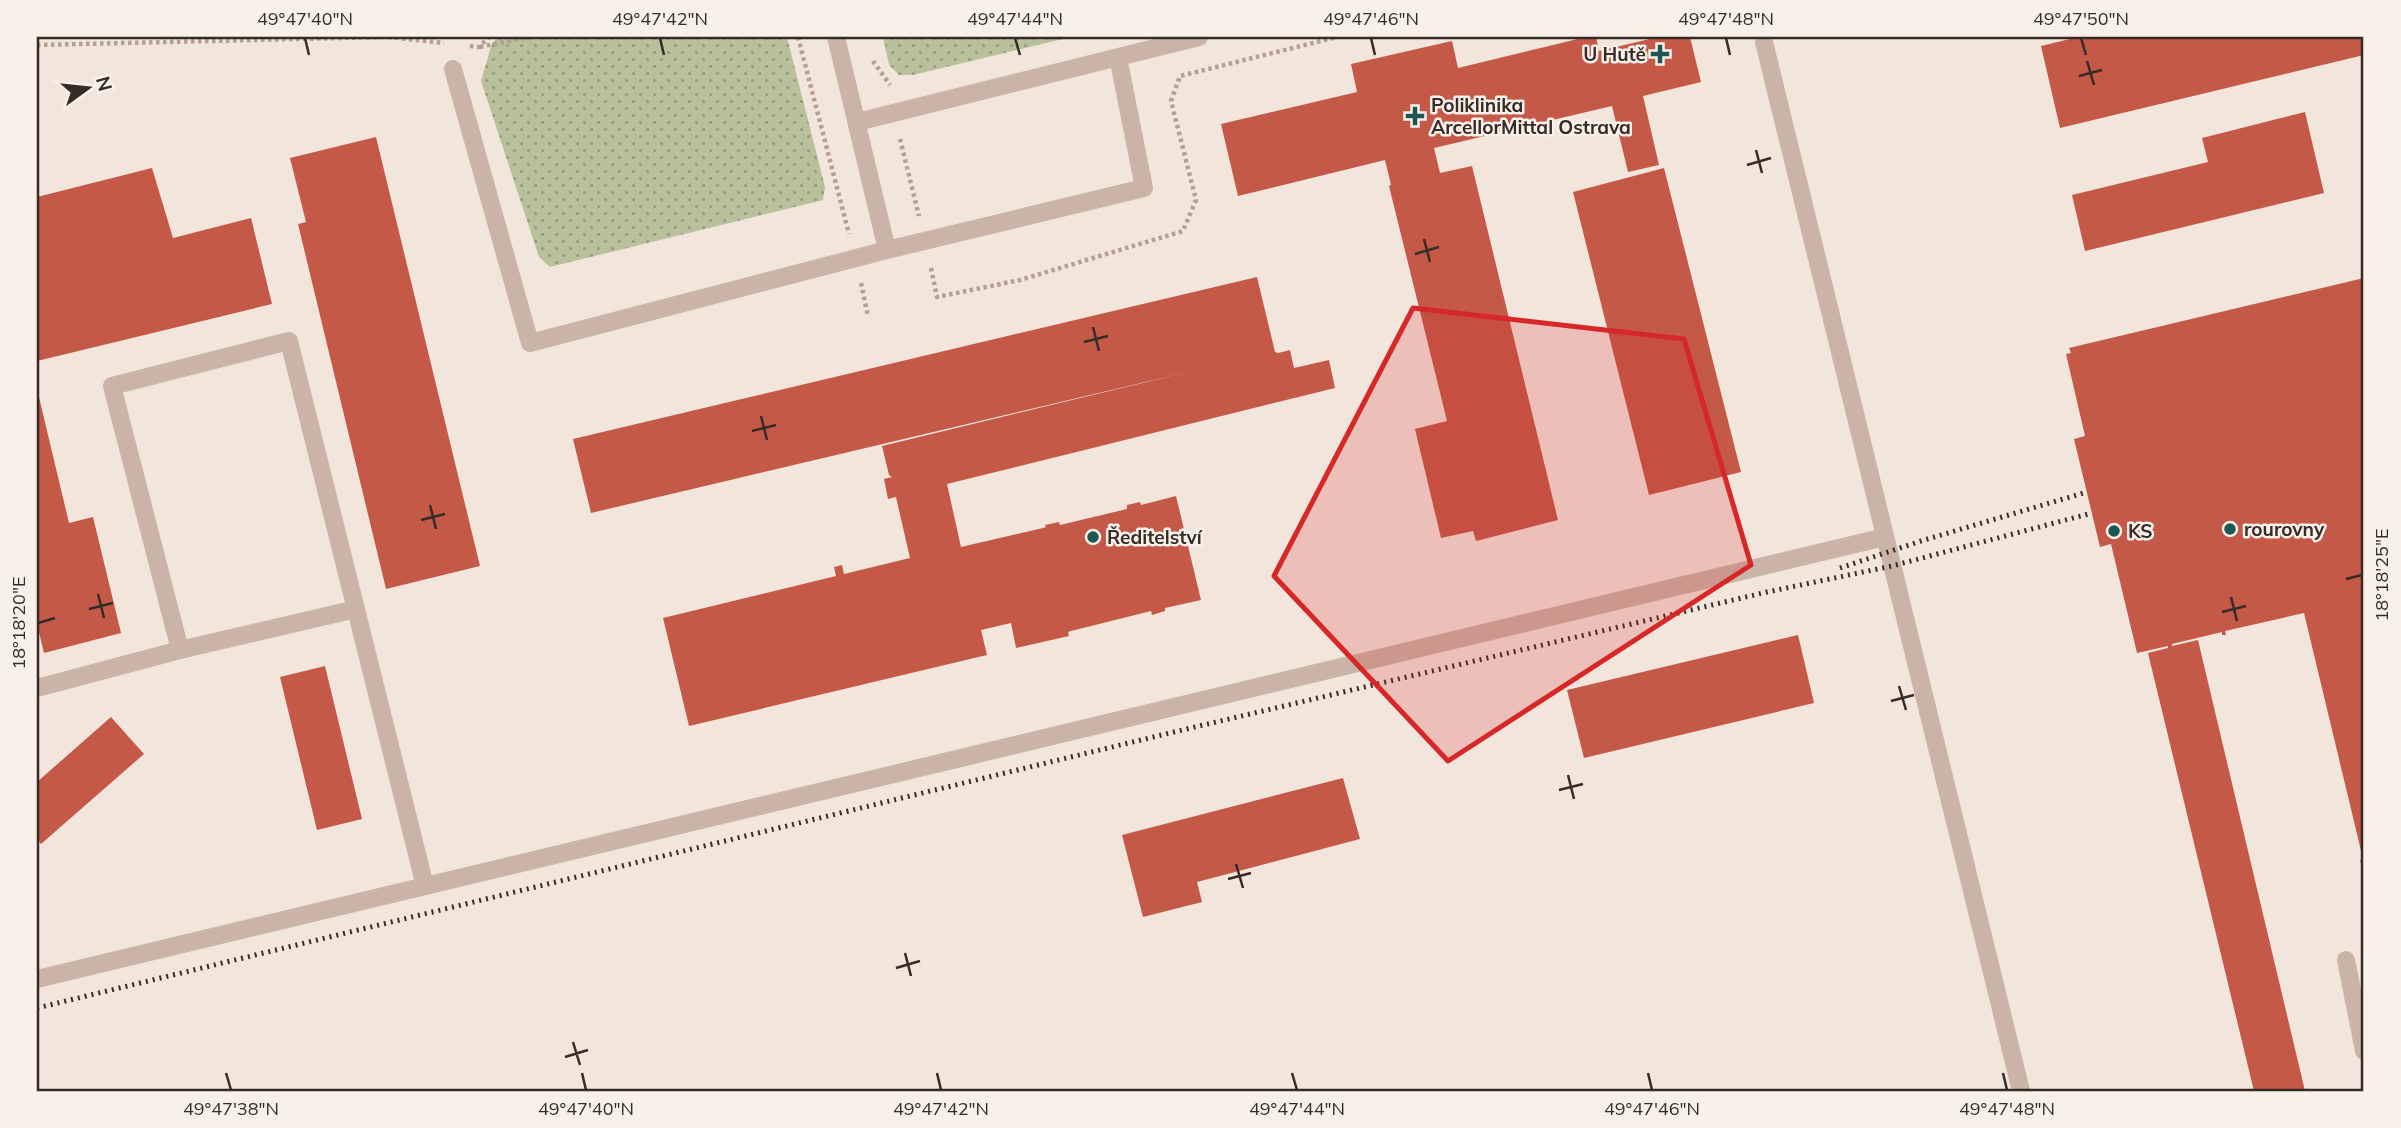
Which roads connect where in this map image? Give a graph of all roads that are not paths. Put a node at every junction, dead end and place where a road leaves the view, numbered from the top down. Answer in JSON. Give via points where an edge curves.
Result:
{"nodes":[{"id":1,"x":836,"y":37,"type":"edge"},
{"id":2,"x":1199,"y":37,"type":"edge"},
{"id":3,"x":1763,"y":40,"type":"edge"},
{"id":4,"x":1118,"y":57,"type":"junction"},
{"id":5,"x":453,"y":69,"type":"dead end"},
{"id":6,"x":857,"y":122,"type":"junction"},
{"id":7,"x":887,"y":250,"type":"junction"},
{"id":8,"x":1885,"y":537,"type":"junction"},
{"id":9,"x":356,"y":609,"type":"junction"},
{"id":10,"x":180,"y":650,"type":"junction"},
{"id":11,"x":37,"y":688,"type":"edge"},
{"id":12,"x":425,"y":886,"type":"junction"},
{"id":13,"x":2346,"y":960,"type":"dead end"},
{"id":14,"x":37,"y":979,"type":"edge"},
{"id":15,"x":2364,"y":1051,"type":"edge"},
{"id":16,"x":2021,"y":1091,"type":"edge"}],
"edges":[{"from":1,"to":6,"type":"street"},
{"from":2,"to":4,"type":"street"},
{"from":3,"to":8,"type":"street"},
{"from":4,"to":6,"type":"street"},
{"from":4,"to":7,"type":"street","via":[[1144,188]]},
{"from":5,"to":7,"type":"street","via":[[530,342]]},
{"from":6,"to":7,"type":"street"},
{"from":8,"to":12,"type":"street"},
{"from":8,"to":16,"type":"street"},
{"from":9,"to":10,"type":"street"},
{"from":9,"to":10,"type":"street","via":[[289,341],[112,386]]},
{"from":9,"to":12,"type":"street"},
{"from":10,"to":11,"type":"street"},
{"from":12,"to":14,"type":"street"},
{"from":13,"to":15,"type":"street"}]}
